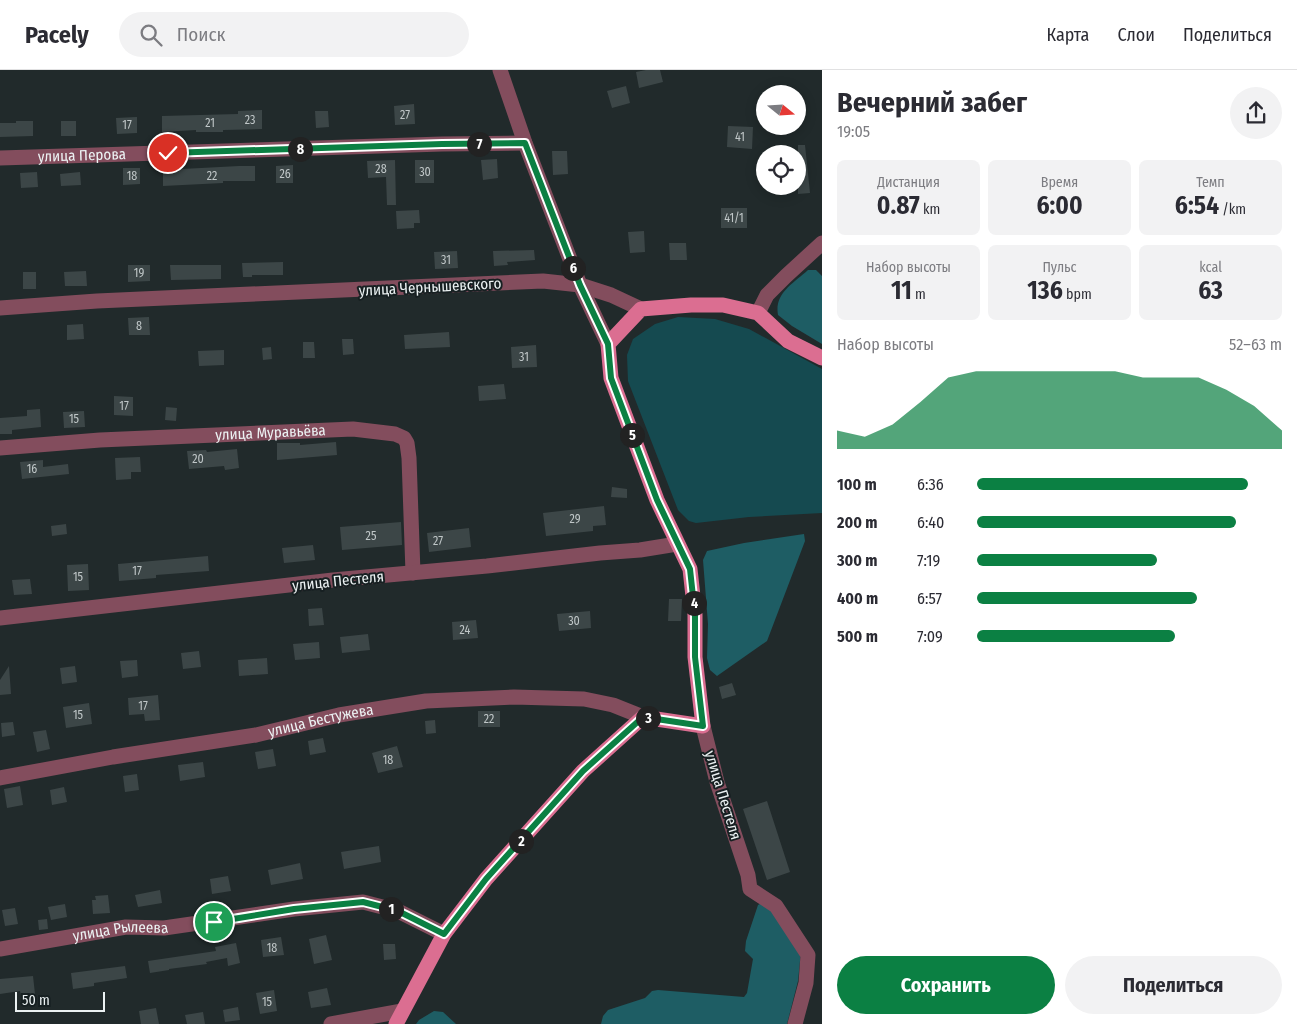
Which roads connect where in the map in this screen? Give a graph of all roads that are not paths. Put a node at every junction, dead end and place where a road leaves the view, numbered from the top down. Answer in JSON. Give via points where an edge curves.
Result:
{"nodes":[{"id":1,"x":500,"y":70,"type":"edge"},
{"id":2,"x":525,"y":143,"type":"junction"},
{"id":3,"x":0,"y":158,"type":"edge"},
{"id":4,"x":822,"y":243,"type":"edge"},
{"id":5,"x":580,"y":285,"type":"junction"},
{"id":6,"x":0,"y":308,"type":"edge"},
{"id":7,"x":641,"y":309,"type":"junction"},
{"id":8,"x":758,"y":313,"type":"junction"},
{"id":9,"x":608,"y":344,"type":"junction"},
{"id":10,"x":822,"y":358,"type":"edge"},
{"id":11,"x":0,"y":448,"type":"edge"},
{"id":12,"x":677,"y":544,"type":"junction"},
{"id":13,"x":413,"y":573,"type":"junction"},
{"id":14,"x":0,"y":618,"type":"edge"},
{"id":15,"x":643,"y":717,"type":"junction"},
{"id":16,"x":703,"y":726,"type":"junction"},
{"id":17,"x":0,"y":778,"type":"edge"},
{"id":18,"x":444,"y":934,"type":"junction"},
{"id":19,"x":0,"y":949,"type":"edge"},
{"id":20,"x":399,"y":1018,"type":"edge"},
{"id":21,"x":331,"y":1024,"type":"edge"},
{"id":22,"x":795,"y":1024,"type":"edge"}],
"edges":[{"from":1,"to":2,"type":"street"},
{"from":2,"to":3,"type":"street","name":"улица Перова"},
{"from":2,"to":5,"type":"street"},
{"from":4,"to":8,"type":"street","via":[[767,295]]},
{"from":5,"to":6,"type":"street","name":"улица Чернышевского","via":[[543,281]]},
{"from":5,"to":7,"type":"street","name":"улица Чернышевского"},
{"from":5,"to":9,"type":"street"},
{"from":7,"to":8,"type":"main road","name":"улица Чернышевского","via":[[724,306]]},
{"from":7,"to":9,"type":"main road"},
{"from":8,"to":10,"type":"main road","via":[[788,341]]},
{"from":9,"to":12,"type":"main road","name":"улица Пестеля","via":[[611,378]]},
{"from":11,"to":13,"type":"street","name":"улица Муравьёва","via":[[100,440],[353,429],[396,434],[407,443],[409,458]]},
{"from":12,"to":13,"type":"street","name":"улица Пестеля"},
{"from":12,"to":16,"type":"main road","name":"улица Пестеля","via":[[690,569]]},
{"from":13,"to":14,"type":"street","name":"улица Пестеля"},
{"from":15,"to":16,"type":"main road"},
{"from":15,"to":17,"type":"street","name":"улица Бестужева","via":[[584,699],[426,700],[339,715],[256,735]]},
{"from":15,"to":18,"type":"main road","via":[[583,771],[486,879]]},
{"from":16,"to":22,"type":"street","name":"улица Пестеля","via":[[750,889],[776,906],[808,955],[806,983]]},
{"from":18,"to":19,"type":"street","name":"улица Рылеева","via":[[398,911],[363,902],[164,928],[126,928]]},
{"from":18,"to":20,"type":"main road"},
{"from":20,"to":21,"type":"street"}]}
